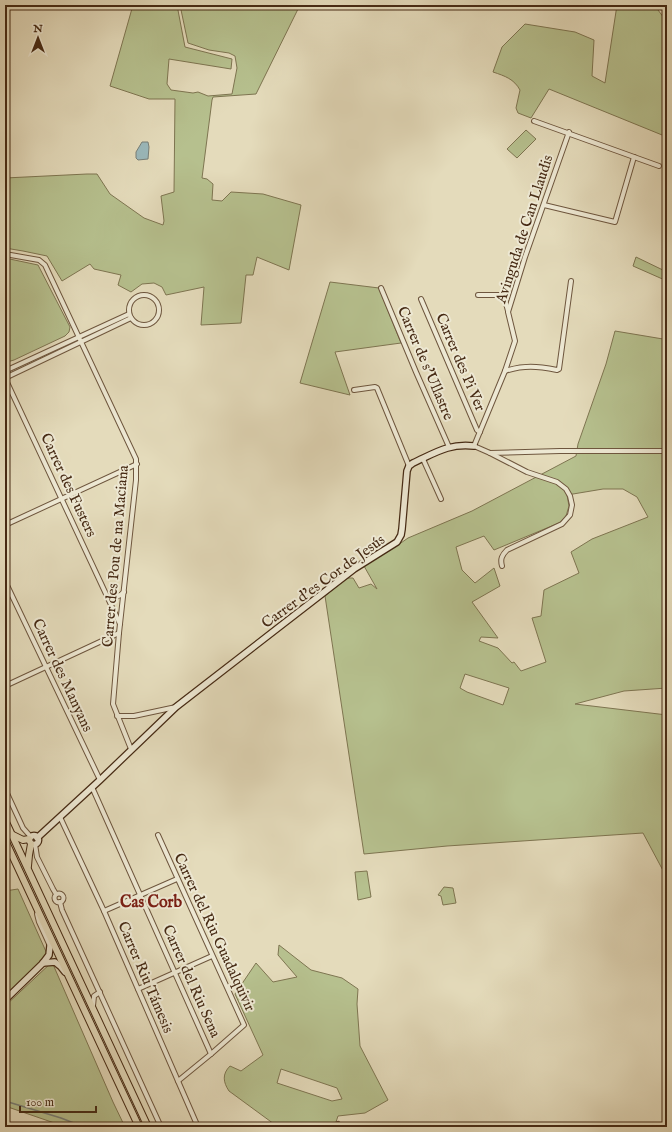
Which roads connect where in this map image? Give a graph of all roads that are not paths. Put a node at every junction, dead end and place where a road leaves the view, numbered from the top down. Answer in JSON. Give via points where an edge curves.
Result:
{"nodes":[{"id":1,"x":534,"y":121,"type":"dead end"},
{"id":2,"x":569,"y":132,"type":"junction"},
{"id":3,"x":634,"y":157,"type":"junction"},
{"id":4,"x":659,"y":166,"type":"dead end"},
{"id":5,"x":544,"y":205,"type":"junction"},
{"id":6,"x":5,"y":254,"type":"edge"},
{"id":7,"x":571,"y":281,"type":"dead end"},
{"id":8,"x":381,"y":288,"type":"dead end"},
{"id":9,"x":478,"y":295,"type":"dead end"},
{"id":10,"x":421,"y":299,"type":"dead end"},
{"id":11,"x":508,"y":312,"type":"junction"},
{"id":12,"x":129,"y":314,"type":"junction"},
{"id":13,"x":131,"y":318,"type":"junction"},
{"id":14,"x":78,"y":337,"type":"junction"},
{"id":15,"x":81,"y":342,"type":"junction"},
{"id":16,"x":5,"y":371,"type":"edge"},
{"id":17,"x":505,"y":371,"type":"junction"},
{"id":18,"x":5,"y":378,"type":"edge"},
{"id":19,"x":354,"y":390,"type":"dead end"},
{"id":20,"x":480,"y":432,"type":"junction"},
{"id":21,"x":474,"y":446,"type":"junction"},
{"id":22,"x":449,"y":447,"type":"junction"},
{"id":23,"x":667,"y":450,"type":"edge"},
{"id":24,"x":490,"y":453,"type":"junction"},
{"id":25,"x":422,"y":459,"type":"junction"},
{"id":26,"x":137,"y":464,"type":"junction"},
{"id":27,"x":409,"y":466,"type":"junction"},
{"id":28,"x":62,"y":499,"type":"junction"},
{"id":29,"x":441,"y":499,"type":"dead end"},
{"id":30,"x":5,"y":525,"type":"edge"},
{"id":31,"x":502,"y":566,"type":"dead end"},
{"id":32,"x":5,"y":581,"type":"edge"},
{"id":33,"x":124,"y":592,"type":"junction"},
{"id":34,"x":108,"y":597,"type":"junction"},
{"id":35,"x":120,"y":624,"type":"junction"},
{"id":36,"x":119,"y":633,"type":"junction"},
{"id":37,"x":46,"y":667,"type":"junction"},
{"id":38,"x":5,"y":686,"type":"edge"},
{"id":39,"x":176,"y":707,"type":"junction"},
{"id":40,"x":118,"y":716,"type":"junction"},
{"id":41,"x":131,"y":750,"type":"junction"},
{"id":42,"x":100,"y":780,"type":"junction"},
{"id":43,"x":92,"y":787,"type":"junction"},
{"id":44,"x":5,"y":790,"type":"edge"},
{"id":45,"x":60,"y":817,"type":"junction"},
{"id":46,"x":5,"y":820,"type":"edge"},
{"id":47,"x":12,"y":834,"type":"junction"},
{"id":48,"x":158,"y":835,"type":"dead end"},
{"id":49,"x":5,"y":840,"type":"edge"},
{"id":50,"x":33,"y":840,"type":"junction"},
{"id":51,"x":28,"y":870,"type":"junction"},
{"id":52,"x":177,"y":879,"type":"junction"},
{"id":53,"x":56,"y":894,"type":"junction"},
{"id":54,"x":141,"y":895,"type":"junction"},
{"id":55,"x":60,"y":902,"type":"junction"},
{"id":56,"x":36,"y":906,"type":"junction"},
{"id":57,"x":104,"y":911,"type":"junction"},
{"id":58,"x":50,"y":946,"type":"joint"},
{"id":59,"x":212,"y":956,"type":"junction"},
{"id":60,"x":43,"y":963,"type":"junction"},
{"id":61,"x":176,"y":972,"type":"junction"},
{"id":62,"x":67,"y":974,"type":"junction"},
{"id":63,"x":138,"y":989,"type":"junction"},
{"id":64,"x":100,"y":992,"type":"junction"},
{"id":65,"x":5,"y":1000,"type":"edge"},
{"id":66,"x":93,"y":1008,"type":"junction"},
{"id":67,"x":211,"y":1054,"type":"junction"},
{"id":68,"x":178,"y":1082,"type":"junction"},
{"id":69,"x":338,"y":1124,"type":"dead end"},
{"id":70,"x":139,"y":1127,"type":"edge"},
{"id":71,"x":148,"y":1127,"type":"edge"},
{"id":72,"x":162,"y":1127,"type":"edge"},
{"id":73,"x":198,"y":1127,"type":"edge"},
{"id":74,"x":334,"y":1127,"type":"edge"}],
"edges":[{"from":1,"to":2,"type":"street"},
{"from":2,"to":3,"type":"street"},
{"from":2,"to":5,"type":"street","name":"Avinguda de Can Llaudis"},
{"from":3,"to":4,"type":"street"},
{"from":3,"to":5,"type":"street","via":[[615,222]]},
{"from":5,"to":11,"type":"street","name":"Avinguda de Can Llaudis"},
{"from":6,"to":14,"type":"street","name":"Carrer des Pou de na Maciana","via":[[39,260],[45,265]]},
{"from":7,"to":17,"type":"street","via":[[559,369],[530,366]]},
{"from":8,"to":22,"type":"street","name":"Carrer de s'Ullastre"},
{"from":9,"to":11,"type":"street","via":[[504,296]]},
{"from":10,"to":20,"type":"street","name":"Carrer des Pi Ver"},
{"from":11,"to":17,"type":"street","name":"Avinguda de Can Llaudis","via":[[516,341]]},
{"from":12,"to":13,"type":"street"},
{"from":12,"to":13,"type":"street","via":[[130,303],[137,296],[148,295],[158,305],[158,314],[152,322],[143,325]]},
{"from":12,"to":14,"type":"street"},
{"from":13,"to":15,"type":"street"},
{"from":14,"to":15,"type":"street","name":"Carrer des Pou de na Maciana"},
{"from":14,"to":16,"type":"street"},
{"from":15,"to":18,"type":"street"},
{"from":15,"to":26,"type":"street","name":"Carrer des Pou de na Maciana"},
{"from":17,"to":20,"type":"street","name":"Avinguda de Can Llaudis"},
{"from":18,"to":28,"type":"street","name":"Carrer des Fusters"},
{"from":19,"to":27,"type":"street","via":[[377,388]]},
{"from":20,"to":21,"type":"street","name":"Avinguda de Can Llaudis"},
{"from":21,"to":22,"type":"street"},
{"from":21,"to":24,"type":"street"},
{"from":22,"to":25,"type":"street"},
{"from":23,"to":24,"type":"street"},
{"from":24,"to":31,"type":"street","via":[[527,472],[557,482],[566,489],[572,505],[570,515],[562,524],[507,550],[501,560]]},
{"from":25,"to":27,"type":"street"},
{"from":25,"to":29,"type":"street"},
{"from":26,"to":28,"type":"street"},
{"from":26,"to":33,"type":"street","name":"Carrer des Pou de na Maciana"},
{"from":27,"to":39,"type":"street","name":"Carrer d'es Cor de Jesús","via":[[402,529],[397,542],[354,569]]},
{"from":28,"to":30,"type":"street"},
{"from":28,"to":34,"type":"street","name":"Carrer des Fusters"},
{"from":32,"to":37,"type":"street","name":"Carrer des Manyans"},
{"from":33,"to":34,"type":"street","via":[[120,596]]},
{"from":33,"to":35,"type":"street","name":"Carrer des Pou de na Maciana"},
{"from":34,"to":35,"type":"street","name":"Carrer des Fusters"},
{"from":35,"to":36,"type":"street","name":"Carrer des Pou de na Maciana"},
{"from":36,"to":37,"type":"street"},
{"from":36,"to":40,"type":"street","name":"Carrer des Pou de na Maciana","via":[[113,704]]},
{"from":37,"to":38,"type":"street"},
{"from":37,"to":42,"type":"street","name":"Carrer des Manyans"},
{"from":39,"to":40,"type":"street","via":[[134,716]]},
{"from":39,"to":41,"type":"street","name":"Carrer d'es Cor de Jesús"},
{"from":40,"to":41,"type":"street","name":"Carrer des Pou de na Maciana"},
{"from":41,"to":42,"type":"street","name":"Carrer d'es Cor de Jesús"},
{"from":42,"to":43,"type":"street","name":"Carrer d'es Cor de Jesús"},
{"from":43,"to":45,"type":"street","name":"Carrer d'es Cor de Jesús"},
{"from":43,"to":54,"type":"street","name":"Carrer del Riu Sena"},
{"from":44,"to":50,"type":"street","via":[[23,828]]},
{"from":45,"to":50,"type":"street"},
{"from":45,"to":57,"type":"street","name":"Carrer Riu Támesis"},
{"from":46,"to":47,"type":"main road"},
{"from":47,"to":50,"type":"main road","via":[[23,840]]},
{"from":47,"to":51,"type":"main road"},
{"from":48,"to":52,"type":"street","name":"Carrer del Riu Guadalquivir"},
{"from":49,"to":56,"type":"main road"},
{"from":50,"to":51,"type":"main road"},
{"from":50,"to":53,"type":"street","via":[[37,857]]},
{"from":51,"to":66,"type":"main road"},
{"from":52,"to":54,"type":"street"},
{"from":52,"to":59,"type":"street","name":"Carrer del Riu Guadalquivir"},
{"from":53,"to":55,"type":"street","via":[[55,900]]},
{"from":53,"to":55,"type":"street","via":[[64,896]]},
{"from":54,"to":57,"type":"street"},
{"from":54,"to":61,"type":"street","name":"Carrer del Riu Sena"},
{"from":55,"to":64,"type":"street"},
{"from":56,"to":58,"type":"street","via":[[39,922]]},
{"from":56,"to":62,"type":"main road"},
{"from":57,"to":63,"type":"street","name":"Carrer Riu Támesis"},
{"from":58,"to":60,"type":"street","via":[[49,955]]},
{"from":59,"to":61,"type":"street"},
{"from":59,"to":67,"type":"street","name":"Carrer del Riu Guadalquivir","via":[[244,1025]]},
{"from":60,"to":62,"type":"street","via":[[55,962]]},
{"from":60,"to":65,"type":"street"},
{"from":61,"to":63,"type":"street"},
{"from":61,"to":67,"type":"street","name":"Carrer del Riu Sena"},
{"from":62,"to":70,"type":"main road"},
{"from":63,"to":68,"type":"street","name":"Carrer Riu Támesis"},
{"from":64,"to":66,"type":"street","via":[[94,996]]},
{"from":64,"to":72,"type":"street"},
{"from":66,"to":71,"type":"main road"},
{"from":67,"to":68,"type":"street","name":"Carrer del Riu Guadalquivir"},
{"from":68,"to":73,"type":"street","name":"Carrer Riu Támesis"},
{"from":69,"to":74,"type":"street"}]}
